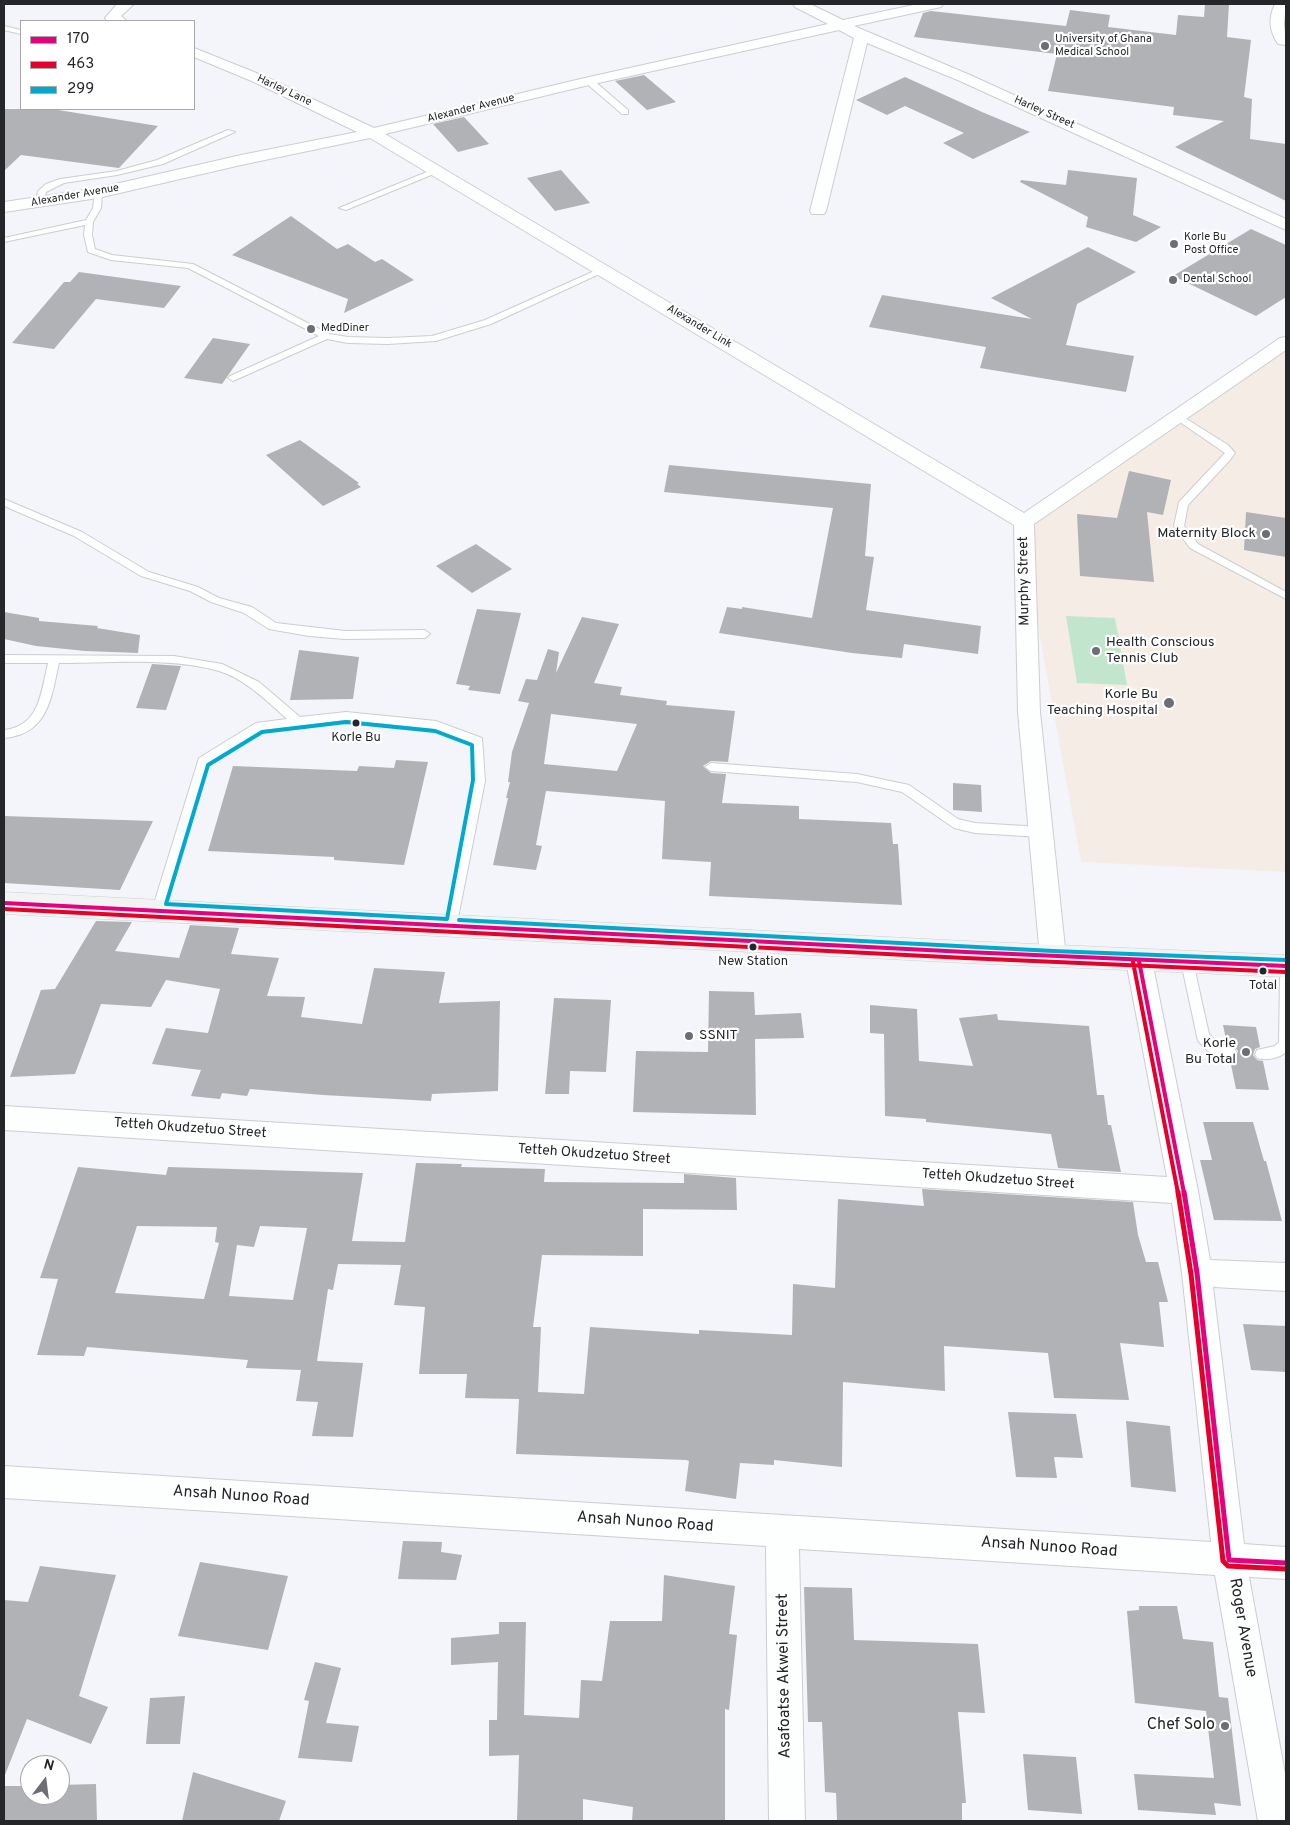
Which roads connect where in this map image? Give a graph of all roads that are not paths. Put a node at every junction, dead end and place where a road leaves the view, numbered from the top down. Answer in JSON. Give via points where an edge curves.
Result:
{"nodes":[{"id":1,"x":128,"y":4,"type":"edge"},
{"id":2,"x":795,"y":4,"type":"edge"},
{"id":3,"x":800,"y":4,"type":"edge"},
{"id":4,"x":936,"y":4,"type":"edge"},
{"id":5,"x":1282,"y":4,"type":"edge"},
{"id":6,"x":117,"y":20,"type":"edge"},
{"id":7,"x":843,"y":25,"type":"junction"},
{"id":8,"x":4,"y":28,"type":"edge"},
{"id":9,"x":20,"y":32,"type":"edge"},
{"id":10,"x":862,"y":36,"type":"junction"},
{"id":11,"x":1286,"y":41,"type":"edge"},
{"id":12,"x":195,"y":52,"type":"edge"},
{"id":13,"x":589,"y":81,"type":"junction"},
{"id":14,"x":625,"y":112,"type":"dead end"},
{"id":15,"x":231,"y":132,"type":"dead end"},
{"id":16,"x":372,"y":133,"type":"junction"},
{"id":17,"x":437,"y":170,"type":"junction"},
{"id":18,"x":98,"y":193,"type":"junction"},
{"id":19,"x":40,"y":203,"type":"junction"},
{"id":20,"x":4,"y":207,"type":"edge"},
{"id":21,"x":343,"y":208,"type":"dead end"},
{"id":22,"x":818,"y":211,"type":"dead end"},
{"id":23,"x":90,"y":222,"type":"junction"},
{"id":24,"x":1286,"y":225,"type":"edge"},
{"id":25,"x":4,"y":240,"type":"edge"},
{"id":26,"x":604,"y":270,"type":"junction"},
{"id":27,"x":326,"y":336,"type":"junction"},
{"id":28,"x":1286,"y":342,"type":"edge"},
{"id":29,"x":232,"y":378,"type":"dead end"},
{"id":30,"x":1177,"y":416,"type":"junction"},
{"id":31,"x":4,"y":502,"type":"edge"},
{"id":32,"x":1024,"y":522,"type":"junction"},
{"id":33,"x":1286,"y":596,"type":"edge"},
{"id":34,"x":424,"y":634,"type":"dead end"},
{"id":35,"x":4,"y":659,"type":"edge"},
{"id":36,"x":54,"y":660,"type":"junction"},
{"id":37,"x":297,"y":722,"type":"junction"},
{"id":38,"x":4,"y":734,"type":"edge"},
{"id":39,"x":710,"y":767,"type":"dead end"},
{"id":40,"x":1041,"y":832,"type":"junction"},
{"id":41,"x":4,"y":903,"type":"edge"},
{"id":42,"x":158,"y":910,"type":"junction"},
{"id":43,"x":452,"y":924,"type":"junction"},
{"id":44,"x":1053,"y":957,"type":"junction"},
{"id":45,"x":1139,"y":961,"type":"junction"},
{"id":46,"x":1187,"y":962,"type":"junction"},
{"id":47,"x":1286,"y":966,"type":"edge"},
{"id":48,"x":1286,"y":978,"type":"edge"},
{"id":49,"x":1229,"y":1052,"type":"dead end"},
{"id":50,"x":1262,"y":1054,"type":"dead end"},
{"id":51,"x":4,"y":1118,"type":"edge"},
{"id":52,"x":1184,"y":1191,"type":"junction"},
{"id":53,"x":1197,"y":1274,"type":"junction"},
{"id":54,"x":1286,"y":1277,"type":"edge"},
{"id":55,"x":4,"y":1482,"type":"edge"},
{"id":56,"x":782,"y":1532,"type":"junction"},
{"id":57,"x":1230,"y":1560,"type":"junction"},
{"id":58,"x":1286,"y":1563,"type":"edge"},
{"id":59,"x":787,"y":1821,"type":"edge"},
{"id":60,"x":1276,"y":1821,"type":"edge"}],
"edges":[{"from":1,"to":6,"type":"street","via":[[112,18]]},
{"from":2,"to":3,"type":"street"},
{"from":3,"to":7,"type":"street","name":"Harley Street"},
{"from":4,"to":7,"type":"street","name":"Alexander Avenue"},
{"from":5,"to":11,"type":"street","via":[[1277,12],[1277,31]]},
{"from":7,"to":10,"type":"street","name":"Harley Street"},
{"from":7,"to":13,"type":"street","name":"Alexander Avenue"},
{"from":8,"to":9,"type":"lane"},
{"from":10,"to":22,"type":"street"},
{"from":10,"to":24,"type":"street","name":"Harley Street","via":[[974,81]]},
{"from":12,"to":16,"type":"street","name":"Harley Lane","via":[[260,79]]},
{"from":13,"to":14,"type":"lane"},
{"from":13,"to":16,"type":"street","name":"Alexander Avenue"},
{"from":15,"to":19,"type":"lane","via":[[160,162],[49,186],[42,191]]},
{"from":16,"to":17,"type":"street","name":"Alexander Link"},
{"from":16,"to":18,"type":"street","name":"Alexander Avenue"},
{"from":17,"to":21,"type":"lane"},
{"from":17,"to":26,"type":"street","name":"Alexander Link"},
{"from":18,"to":19,"type":"street","name":"Alexander Avenue"},
{"from":18,"to":23,"type":"lane","via":[[97,208]]},
{"from":19,"to":20,"type":"street","name":"Alexander Avenue"},
{"from":23,"to":25,"type":"lane"},
{"from":23,"to":27,"type":"lane","via":[[91,250],[111,258],[190,266]]},
{"from":26,"to":27,"type":"lane","via":[[488,322],[433,339],[348,340]]},
{"from":26,"to":32,"type":"street","name":"Alexander Link"},
{"from":27,"to":29,"type":"lane"},
{"from":28,"to":30,"type":"street","name":"Murphy Street"},
{"from":30,"to":32,"type":"street","name":"Murphy Street"},
{"from":30,"to":33,"type":"lane","via":[[1230,453],[1183,504],[1179,526],[1194,546]]},
{"from":31,"to":34,"type":"lane","via":[[78,534],[145,574],[248,610],[273,626],[345,635]]},
{"from":32,"to":40,"type":"street","name":"Murphy Street","via":[[1028,712]]},
{"from":35,"to":36,"type":"lane"},
{"from":36,"to":37,"type":"lane","via":[[174,660],[222,668],[255,685]]},
{"from":36,"to":38,"type":"lane","via":[[41,712],[29,728]]},
{"from":37,"to":42,"type":"lane","via":[[260,726],[203,761]]},
{"from":37,"to":43,"type":"lane","via":[[346,716],[436,725],[478,741],[479,781]]},
{"from":39,"to":40,"type":"lane","via":[[857,778],[905,788],[954,823],[975,828]]},
{"from":40,"to":44,"type":"street","name":"Murphy Street"},
{"from":41,"to":42,"type":"main road"},
{"from":42,"to":43,"type":"main road"},
{"from":43,"to":44,"type":"main road"},
{"from":44,"to":45,"type":"main road"},
{"from":45,"to":46,"type":"main road"},
{"from":45,"to":52,"type":"street","name":"Roger Avenue"},
{"from":46,"to":47,"type":"main road"},
{"from":46,"to":49,"type":"lane","via":[[1203,1037],[1215,1049]]},
{"from":48,"to":50,"type":"lane","via":[[1286,1044],[1279,1051]]},
{"from":51,"to":52,"type":"street","name":"Tetteh Okudzetuo Street"},
{"from":52,"to":53,"type":"street","name":"Roger Avenue"},
{"from":53,"to":54,"type":"street"},
{"from":53,"to":57,"type":"street","name":"Roger Avenue"},
{"from":55,"to":56,"type":"street","name":"Ansah Nunoo Road"},
{"from":56,"to":57,"type":"street","name":"Ansah Nunoo Road"},
{"from":56,"to":59,"type":"street","name":"Asafoatse Akwei Street"},
{"from":57,"to":58,"type":"street","name":"Ansah Nunoo Road"},
{"from":57,"to":60,"type":"street","name":"Roger Avenue"}]}
